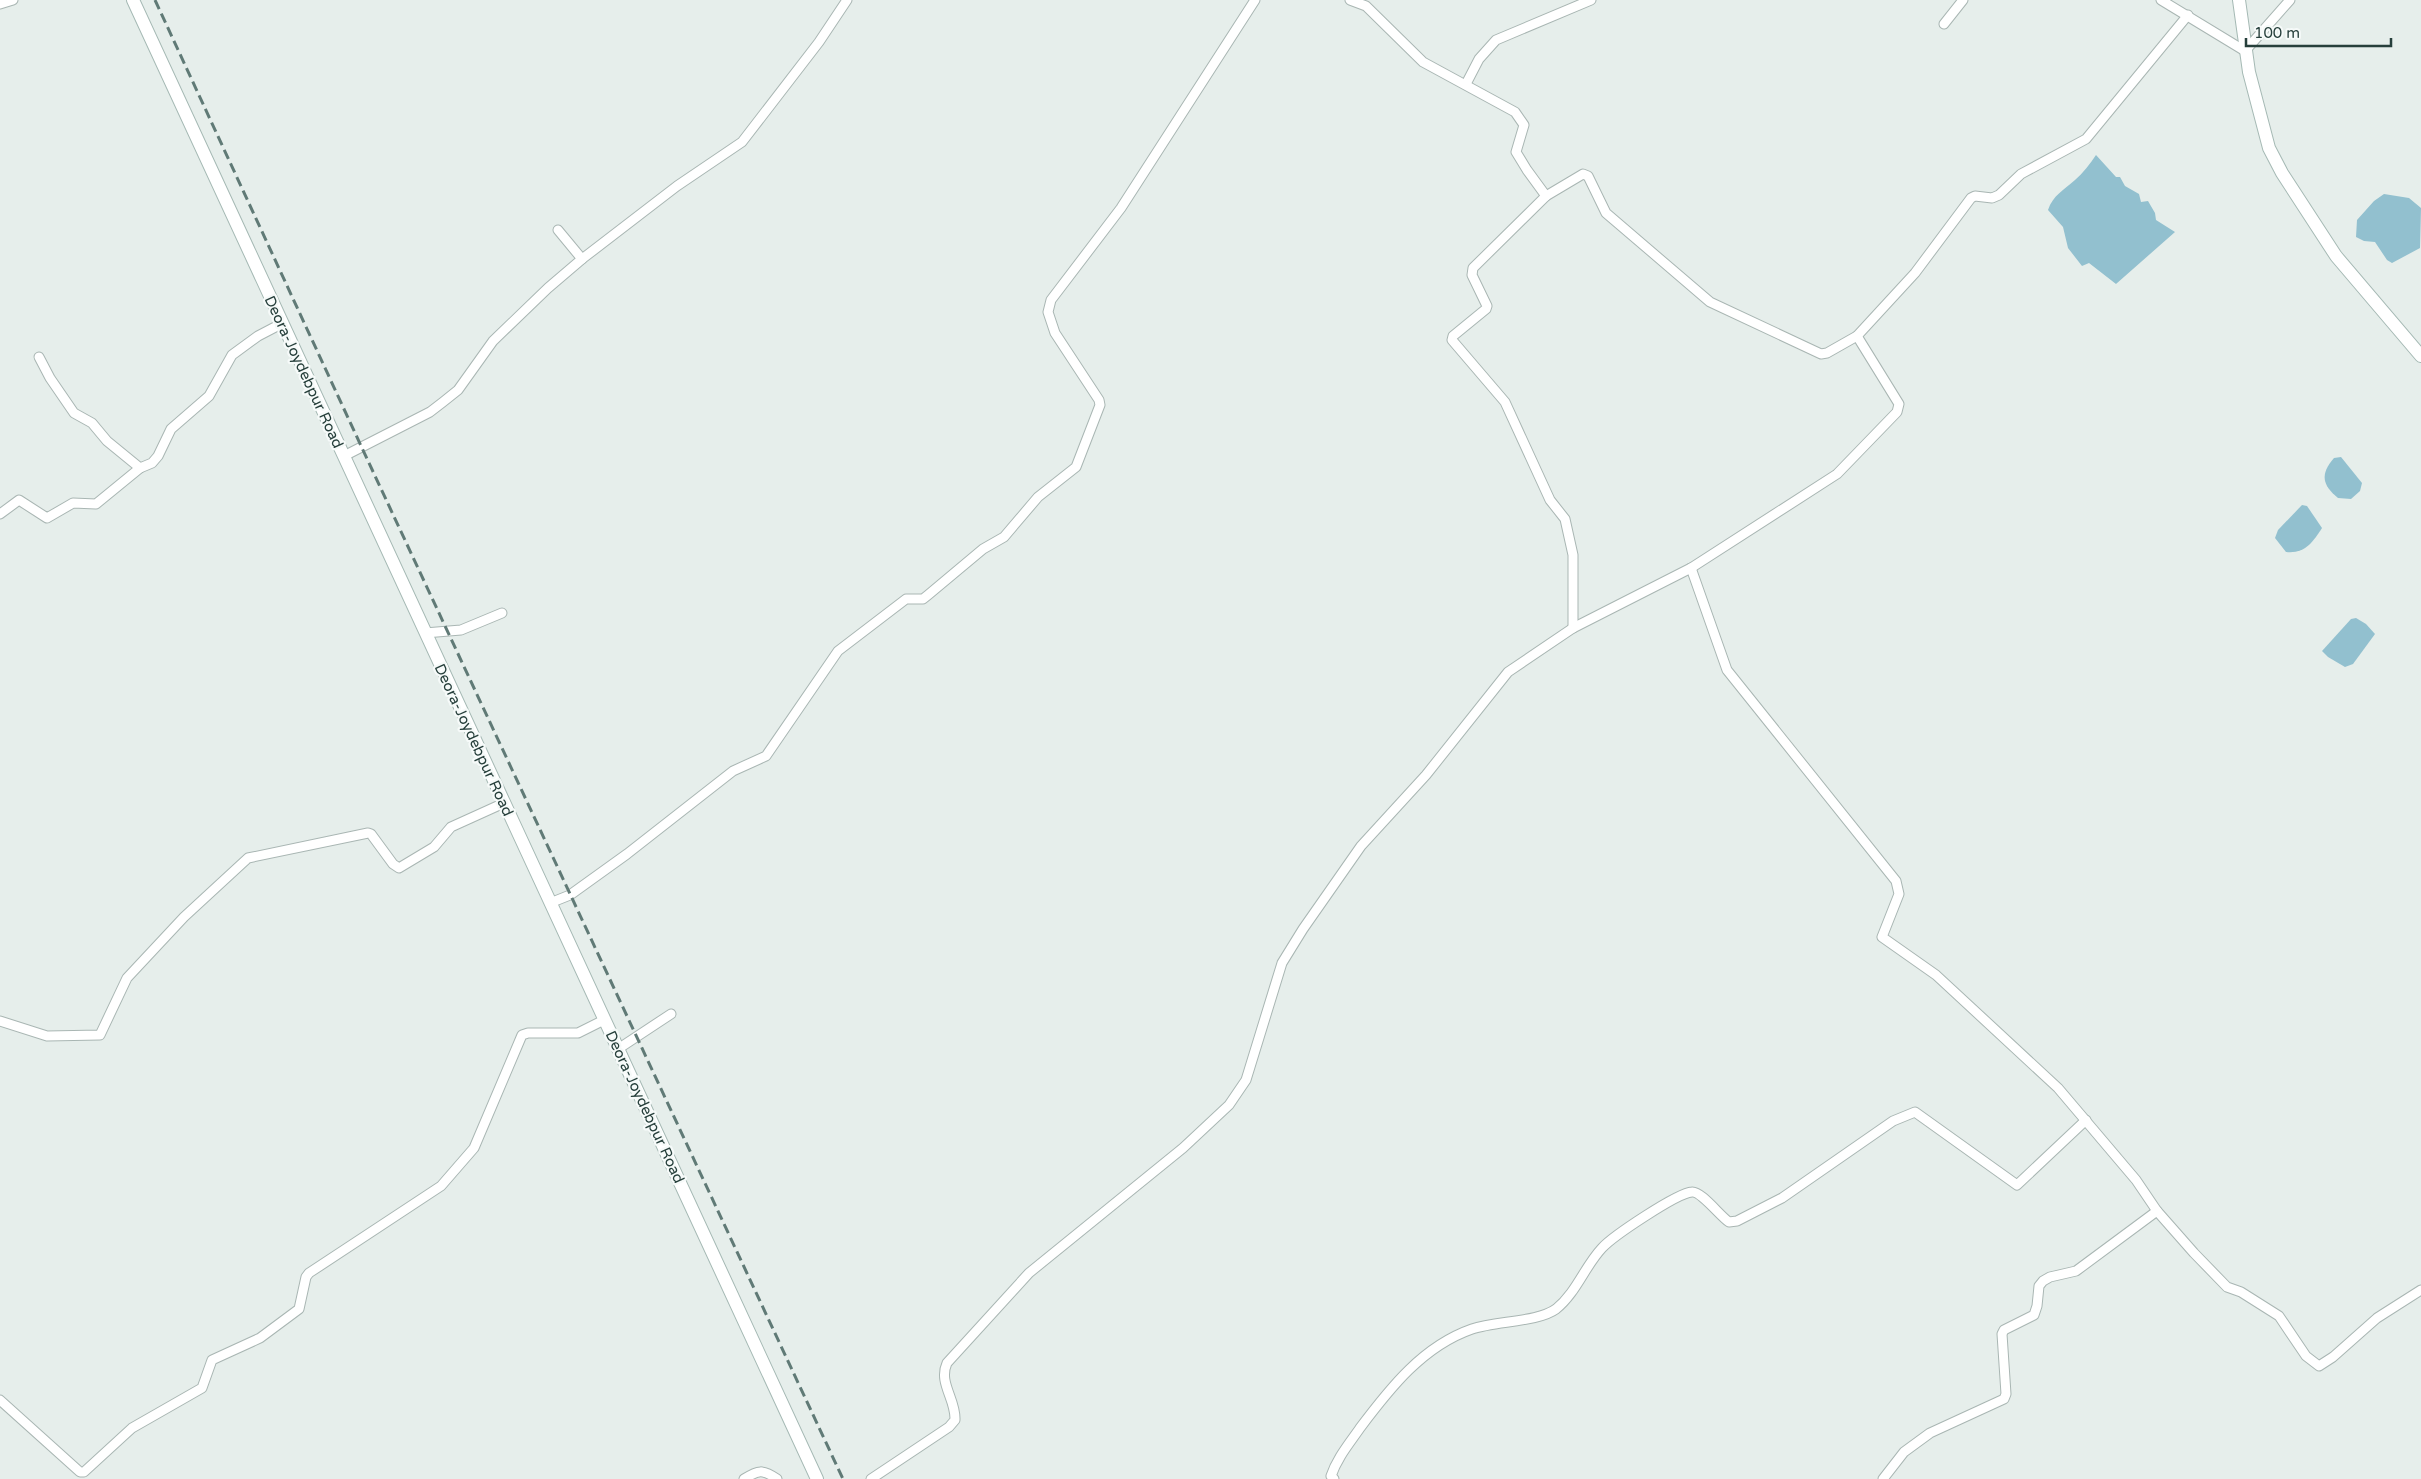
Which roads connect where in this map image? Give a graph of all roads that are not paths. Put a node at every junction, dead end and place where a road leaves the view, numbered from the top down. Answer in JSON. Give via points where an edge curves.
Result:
{"nodes":[{"id":1,"x":13,"y":0,"type":"edge"},
{"id":2,"x":133,"y":0,"type":"edge"},
{"id":3,"x":848,"y":0,"type":"edge"},
{"id":4,"x":1255,"y":0,"type":"edge"},
{"id":5,"x":1350,"y":0,"type":"edge"},
{"id":6,"x":1591,"y":0,"type":"edge"},
{"id":7,"x":1963,"y":0,"type":"edge"},
{"id":8,"x":2161,"y":0,"type":"edge"},
{"id":9,"x":2239,"y":0,"type":"edge"},
{"id":10,"x":2290,"y":0,"type":"edge"},
{"id":11,"x":1,"y":3,"type":"edge"},
{"id":12,"x":2188,"y":15,"type":"junction"},
{"id":13,"x":1944,"y":24,"type":"dead end"},
{"id":14,"x":2245,"y":51,"type":"junction"},
{"id":15,"x":1466,"y":84,"type":"junction"},
{"id":16,"x":1546,"y":196,"type":"junction"},
{"id":17,"x":558,"y":230,"type":"dead end"},
{"id":18,"x":582,"y":259,"type":"junction"},
{"id":19,"x":281,"y":324,"type":"junction"},
{"id":20,"x":1857,"y":336,"type":"junction"},
{"id":21,"x":2421,"y":356,"type":"edge"},
{"id":22,"x":39,"y":357,"type":"dead end"},
{"id":23,"x":344,"y":456,"type":"junction"},
{"id":24,"x":140,"y":468,"type":"junction"},
{"id":25,"x":0,"y":514,"type":"edge"},
{"id":26,"x":1691,"y":568,"type":"junction"},
{"id":27,"x":502,"y":613,"type":"dead end"},
{"id":28,"x":1573,"y":628,"type":"junction"},
{"id":29,"x":425,"y":633,"type":"junction"},
{"id":30,"x":504,"y":803,"type":"junction"},
{"id":31,"x":550,"y":903,"type":"junction"},
{"id":32,"x":671,"y":1014,"type":"dead end"},
{"id":33,"x":604,"y":1020,"type":"junction"},
{"id":34,"x":0,"y":1021,"type":"edge"},
{"id":35,"x":618,"y":1049,"type":"junction"},
{"id":36,"x":2086,"y":1120,"type":"junction"},
{"id":37,"x":2157,"y":1211,"type":"junction"},
{"id":38,"x":2421,"y":1290,"type":"edge"},
{"id":39,"x":0,"y":1400,"type":"edge"},
{"id":40,"x":815,"y":1478,"type":"edge"},
{"id":41,"x":744,"y":1479,"type":"edge"},
{"id":42,"x":777,"y":1479,"type":"edge"},
{"id":43,"x":871,"y":1479,"type":"edge"},
{"id":44,"x":1334,"y":1479,"type":"edge"},
{"id":45,"x":1883,"y":1479,"type":"edge"}],
"edges":[{"from":1,"to":11,"type":"street"},
{"from":2,"to":19,"type":"street","name":"Deora-Joydebpur Road"},
{"from":3,"to":18,"type":"street","via":[[820,42],[742,142],[676,186]]},
{"from":4,"to":31,"type":"street","via":[[1121,208],[1051,300],[1048,312],[1055,333],[1100,405],[1076,467],[1038,497],[1004,538],[983,549],[928,596],[906,600],[838,650],[766,756],[733,771],[611,866],[570,895]]},
{"from":5,"to":15,"type":"street","via":[[1366,6],[1423,62]]},
{"from":6,"to":15,"type":"street","via":[[1496,40],[1478,59]]},
{"from":7,"to":13,"type":"street"},
{"from":8,"to":12,"type":"street"},
{"from":9,"to":14,"type":"street"},
{"from":10,"to":14,"type":"street"},
{"from":12,"to":14,"type":"street"},
{"from":12,"to":20,"type":"street","via":[[2086,139],[2021,174],[1992,198],[1971,198],[1915,273]]},
{"from":14,"to":21,"type":"street","via":[[2269,148],[2282,173],[2336,256]]},
{"from":15,"to":16,"type":"street","via":[[1520,117],[1524,124],[1516,152]]},
{"from":16,"to":20,"type":"street","via":[[1577,176],[1588,176],[1606,213],[1710,302],[1821,354]]},
{"from":16,"to":28,"type":"street","via":[[1473,268],[1472,274],[1487,306],[1452,336],[1452,340],[1505,402],[1550,500],[1565,518],[1573,555]]},
{"from":17,"to":18,"type":"street"},
{"from":18,"to":23,"type":"street","via":[[493,341],[458,390],[430,412]]},
{"from":19,"to":23,"type":"street","name":"Deora-Joydebpur Road"},
{"from":19,"to":24,"type":"street","via":[[232,355],[206,399],[177,421],[158,456]]},
{"from":20,"to":26,"type":"street","via":[[1899,404],[1897,412],[1838,474]]},
{"from":22,"to":24,"type":"street","via":[[74,413],[92,424]]},
{"from":23,"to":29,"type":"street","name":"Deora-Joydebpur Road"},
{"from":24,"to":25,"type":"street","via":[[93,505],[73,503],[46,518],[19,500]]},
{"from":26,"to":28,"type":"street"},
{"from":26,"to":36,"type":"street","via":[[1727,670],[1896,881],[1899,894],[1882,937],[1936,975],[2058,1088]]},
{"from":27,"to":29,"type":"street","via":[[461,630]]},
{"from":28,"to":43,"type":"street","via":[[1508,672],[1426,775],[1361,846],[1282,963],[1246,1080],[1228,1105],[1183,1148],[1029,1273],[947,1363],[944,1379],[955,1420]]},
{"from":29,"to":30,"type":"street","name":"Deora-Joydebpur Road"},
{"from":30,"to":31,"type":"street","name":"Deora-Joydebpur Road"},
{"from":30,"to":34,"type":"street","via":[[451,827],[434,847],[399,868],[368,833],[252,856],[184,917],[128,978],[100,1035],[47,1036]]},
{"from":31,"to":33,"type":"street","name":"Deora-Joydebpur Road"},
{"from":32,"to":35,"type":"street"},
{"from":33,"to":35,"type":"street","name":"Deora-Joydebpur Road"},
{"from":33,"to":39,"type":"street","via":[[578,1033],[522,1035],[474,1148],[441,1186],[309,1273],[299,1310],[260,1338],[212,1360],[202,1388],[132,1428],[84,1472],[80,1472]]},
{"from":35,"to":40,"type":"street","name":"Deora-Joydebpur Road"},
{"from":36,"to":37,"type":"street","via":[[2136,1180]]},
{"from":36,"to":44,"type":"street","via":[[2016,1186],[1915,1112],[1892,1121],[1782,1198],[1737,1221],[1729,1222],[1699,1194],[1690,1192],[1661,1206],[1602,1248],[1556,1309],[1542,1316],[1473,1328],[1424,1356],[1388,1390],[1336,1462],[1331,1476]]},
{"from":37,"to":38,"type":"street","via":[[2227,1287],[2279,1316],[2306,1356],[2319,1366],[2333,1358],[2377,1318]]},
{"from":37,"to":45,"type":"street","via":[[2076,1272],[2043,1281],[2039,1286],[2034,1316],[2004,1330],[2002,1334],[2004,1399],[1930,1433],[1904,1452]]},
{"from":41,"to":42,"type":"street","via":[[757,1471],[766,1471]]}]}
